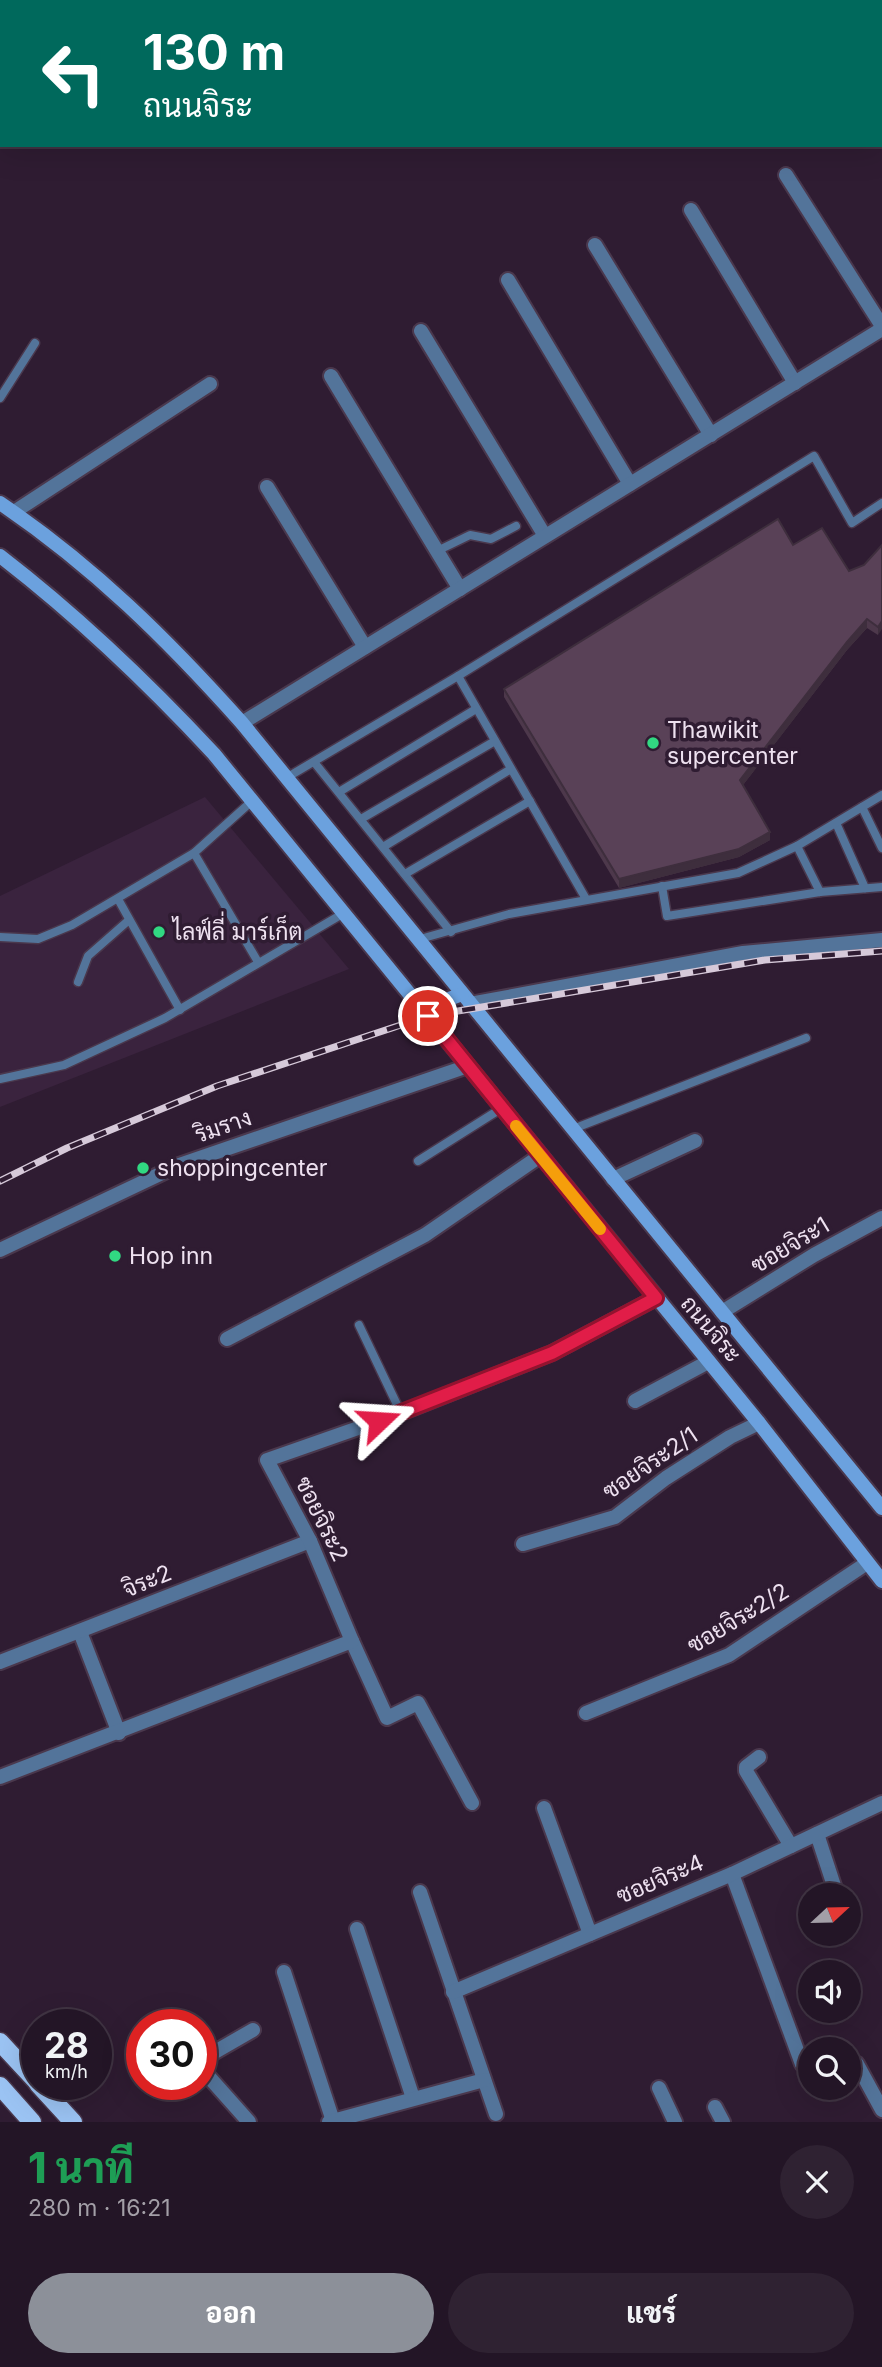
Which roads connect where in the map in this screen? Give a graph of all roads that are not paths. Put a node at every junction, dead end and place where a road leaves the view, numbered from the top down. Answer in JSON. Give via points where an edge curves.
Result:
{"nodes":[{"id":1,"x":786,"y":175,"type":"dead end"},
{"id":2,"x":691,"y":210,"type":"dead end"},
{"id":3,"x":595,"y":245,"type":"dead end"},
{"id":4,"x":509,"y":280,"type":"dead end"},
{"id":5,"x":882,"y":328,"type":"edge"},
{"id":6,"x":421,"y":331,"type":"dead end"},
{"id":7,"x":35,"y":343,"type":"dead end"},
{"id":8,"x":331,"y":376,"type":"dead end"},
{"id":9,"x":795,"y":383,"type":"junction"},
{"id":10,"x":210,"y":384,"type":"dead end"},
{"id":11,"x":0,"y":398,"type":"edge"},
{"id":12,"x":711,"y":435,"type":"junction"},
{"id":13,"x":630,"y":484,"type":"junction"},
{"id":14,"x":267,"y":487,"type":"dead end"},
{"id":15,"x":0,"y":503,"type":"edge"},
{"id":16,"x":882,"y":503,"type":"edge"},
{"id":17,"x":14,"y":512,"type":"junction"},
{"id":18,"x":516,"y":526,"type":"dead end"},
{"id":19,"x":545,"y":536,"type":"junction"},
{"id":20,"x":437,"y":551,"type":"junction"},
{"id":21,"x":2,"y":560,"type":"edge"},
{"id":22,"x":460,"y":589,"type":"junction"},
{"id":23,"x":365,"y":647,"type":"junction"},
{"id":24,"x":458,"y":676,"type":"junction"},
{"id":25,"x":476,"y":709,"type":"junction"},
{"id":26,"x":242,"y":723,"type":"junction"},
{"id":27,"x":495,"y":741,"type":"junction"},
{"id":28,"x":314,"y":762,"type":"junction"},
{"id":29,"x":511,"y":769,"type":"junction"},
{"id":30,"x":285,"y":778,"type":"junction"},
{"id":31,"x":339,"y":792,"type":"junction"},
{"id":32,"x":882,"y":795,"type":"edge"},
{"id":33,"x":252,"y":801,"type":"junction"},
{"id":34,"x":530,"y":801,"type":"junction"},
{"id":35,"x":862,"y":807,"type":"junction"},
{"id":36,"x":360,"y":819,"type":"junction"},
{"id":37,"x":836,"y":823,"type":"junction"},
{"id":38,"x":797,"y":846,"type":"junction"},
{"id":39,"x":383,"y":847,"type":"junction"},
{"id":40,"x":882,"y":848,"type":"edge"},
{"id":41,"x":194,"y":853,"type":"junction"},
{"id":42,"x":405,"y":874,"type":"junction"},
{"id":43,"x":662,"y":886,"type":"junction"},
{"id":44,"x":882,"y":887,"type":"edge"},
{"id":45,"x":865,"y":888,"type":"junction"},
{"id":46,"x":820,"y":892,"type":"junction"},
{"id":47,"x":586,"y":899,"type":"junction"},
{"id":48,"x":118,"y":900,"type":"junction"},
{"id":49,"x":344,"y":913,"type":"junction"},
{"id":50,"x":130,"y":920,"type":"junction"},
{"id":51,"x":451,"y":932,"type":"junction"},
{"id":52,"x":0,"y":937,"type":"edge"},
{"id":53,"x":420,"y":939,"type":"junction"},
{"id":54,"x":882,"y":940,"type":"edge"},
{"id":55,"x":258,"y":961,"type":"junction"},
{"id":56,"x":78,"y":982,"type":"dead end"},
{"id":57,"x":466,"y":999,"type":"junction"},
{"id":58,"x":423,"y":1009,"type":"junction"},
{"id":59,"x":180,"y":1010,"type":"junction"},
{"id":60,"x":806,"y":1038,"type":"dead end"},
{"id":61,"x":468,"y":1066,"type":"junction"},
{"id":62,"x":0,"y":1079,"type":"edge"},
{"id":63,"x":502,"y":1108,"type":"junction"},
{"id":64,"x":573,"y":1129,"type":"junction"},
{"id":65,"x":695,"y":1141,"type":"dead end"},
{"id":66,"x":540,"y":1156,"type":"junction"},
{"id":67,"x":418,"y":1161,"type":"dead end"},
{"id":68,"x":613,"y":1179,"type":"junction"},
{"id":69,"x":882,"y":1218,"type":"edge"},
{"id":70,"x":0,"y":1250,"type":"edge"},
{"id":71,"x":656,"y":1298,"type":"junction"},
{"id":72,"x":722,"y":1312,"type":"junction"},
{"id":73,"x":359,"y":1325,"type":"dead end"},
{"id":74,"x":227,"y":1339,"type":"dead end"},
{"id":75,"x":708,"y":1362,"type":"junction"},
{"id":76,"x":635,"y":1401,"type":"dead end"},
{"id":77,"x":401,"y":1413,"type":"junction"},
{"id":78,"x":759,"y":1423,"type":"junction"},
{"id":79,"x":882,"y":1508,"type":"edge"},
{"id":80,"x":310,"y":1541,"type":"junction"},
{"id":81,"x":523,"y":1544,"type":"dead end"},
{"id":82,"x":867,"y":1563,"type":"junction"},
{"id":83,"x":882,"y":1581,"type":"edge"},
{"id":84,"x":80,"y":1632,"type":"junction"},
{"id":85,"x":352,"y":1641,"type":"junction"},
{"id":86,"x":0,"y":1661,"type":"edge"},
{"id":87,"x":586,"y":1713,"type":"dead end"},
{"id":88,"x":119,"y":1733,"type":"junction"},
{"id":89,"x":759,"y":1756,"type":"dead end"},
{"id":90,"x":0,"y":1777,"type":"edge"},
{"id":91,"x":472,"y":1803,"type":"dead end"},
{"id":92,"x":544,"y":1808,"type":"dead end"},
{"id":93,"x":880,"y":1809,"type":"edge"},
{"id":94,"x":817,"y":1834,"type":"junction"},
{"id":95,"x":791,"y":1846,"type":"junction"},
{"id":96,"x":732,"y":1874,"type":"junction"},
{"id":97,"x":833,"y":1883,"type":"edge"},
{"id":98,"x":420,"y":1892,"type":"dead end"},
{"id":99,"x":356,"y":1929,"type":"dead end"},
{"id":100,"x":590,"y":1934,"type":"junction"},
{"id":101,"x":284,"y":1972,"type":"dead end"},
{"id":102,"x":453,"y":1992,"type":"junction"},
{"id":103,"x":253,"y":2030,"type":"dead end"},
{"id":104,"x":0,"y":2042,"type":"edge"},
{"id":105,"x":217,"y":2051,"type":"edge"},
{"id":106,"x":798,"y":2053,"type":"edge"},
{"id":107,"x":21,"y":2065,"type":"edge"},
{"id":108,"x":861,"y":2070,"type":"edge"},
{"id":109,"x":484,"y":2080,"type":"junction"},
{"id":110,"x":0,"y":2086,"type":"edge"},
{"id":111,"x":217,"y":2086,"type":"edge"},
{"id":112,"x":659,"y":2088,"type":"dead end"},
{"id":113,"x":413,"y":2098,"type":"junction"},
{"id":114,"x":53,"y":2100,"type":"edge"},
{"id":115,"x":715,"y":2107,"type":"dead end"},
{"id":116,"x":882,"y":2110,"type":"edge"},
{"id":117,"x":496,"y":2114,"type":"dead end"},
{"id":118,"x":331,"y":2121,"type":"edge"},
{"id":119,"x":32,"y":2122,"type":"edge"},
{"id":120,"x":73,"y":2122,"type":"edge"},
{"id":121,"x":249,"y":2122,"type":"edge"},
{"id":122,"x":675,"y":2122,"type":"edge"},
{"id":123,"x":723,"y":2122,"type":"edge"}],
"edges":[{"from":1,"to":5,"type":"street"},
{"from":2,"to":9,"type":"street"},
{"from":3,"to":12,"type":"street"},
{"from":4,"to":13,"type":"street"},
{"from":5,"to":9,"type":"street"},
{"from":6,"to":19,"type":"street"},
{"from":7,"to":11,"type":"lane"},
{"from":8,"to":20,"type":"street"},
{"from":9,"to":12,"type":"street"},
{"from":10,"to":17,"type":"street"},
{"from":12,"to":13,"type":"street"},
{"from":13,"to":19,"type":"street"},
{"from":14,"to":23,"type":"street"},
{"from":15,"to":17,"type":"main road","name":"ถนนจิระ"},
{"from":16,"to":24,"type":"lane","via":[[852,523],[814,457]]},
{"from":17,"to":26,"type":"main road","name":"ถนนจิระ","via":[[103,580],[173,646]]},
{"from":18,"to":20,"type":"lane","via":[[491,539],[470,535]]},
{"from":19,"to":22,"type":"street"},
{"from":20,"to":22,"type":"street"},
{"from":21,"to":33,"type":"main road","name":"ถนนจิระ","via":[[62,603],[141,676]]},
{"from":22,"to":23,"type":"street"},
{"from":23,"to":26,"type":"street"},
{"from":24,"to":25,"type":"lane"},
{"from":24,"to":28,"type":"lane"},
{"from":25,"to":27,"type":"lane"},
{"from":25,"to":31,"type":"lane"},
{"from":26,"to":30,"type":"main road","name":"ถนนจิระ"},
{"from":27,"to":29,"type":"lane"},
{"from":27,"to":36,"type":"lane"},
{"from":28,"to":30,"type":"lane"},
{"from":28,"to":31,"type":"lane"},
{"from":29,"to":34,"type":"lane"},
{"from":29,"to":39,"type":"lane"},
{"from":30,"to":53,"type":"main road","name":"ถนนจิระ"},
{"from":31,"to":36,"type":"lane"},
{"from":32,"to":35,"type":"lane"},
{"from":33,"to":41,"type":"lane"},
{"from":33,"to":49,"type":"main road","name":"ถนนจิระ"},
{"from":34,"to":42,"type":"lane"},
{"from":34,"to":47,"type":"lane"},
{"from":35,"to":37,"type":"lane"},
{"from":35,"to":40,"type":"lane"},
{"from":36,"to":39,"type":"lane"},
{"from":37,"to":38,"type":"lane"},
{"from":37,"to":45,"type":"lane"},
{"from":38,"to":43,"type":"lane","via":[[738,873]]},
{"from":38,"to":46,"type":"lane"},
{"from":39,"to":42,"type":"lane"},
{"from":41,"to":48,"type":"lane"},
{"from":41,"to":55,"type":"lane"},
{"from":42,"to":51,"type":"lane"},
{"from":43,"to":46,"type":"lane","via":[[667,916]]},
{"from":43,"to":47,"type":"lane"},
{"from":44,"to":45,"type":"lane"},
{"from":45,"to":46,"type":"lane"},
{"from":47,"to":51,"type":"lane","via":[[509,914]]},
{"from":48,"to":50,"type":"lane"},
{"from":48,"to":52,"type":"lane","via":[[38,939]]},
{"from":49,"to":55,"type":"lane"},
{"from":49,"to":58,"type":"main road","name":"ถนนจิระ"},
{"from":50,"to":56,"type":"lane","via":[[88,956]]},
{"from":50,"to":59,"type":"lane"},
{"from":51,"to":53,"type":"lane"},
{"from":53,"to":57,"type":"main road","name":"ถนนจิระ"},
{"from":54,"to":57,"type":"street","via":[[744,953]]},
{"from":55,"to":59,"type":"lane"},
{"from":57,"to":58,"type":"main road"},
{"from":57,"to":64,"type":"main road","name":"ถนนจิระ"},
{"from":58,"to":61,"type":"main road","name":"ถนนจิระ"},
{"from":59,"to":62,"type":"lane","via":[[64,1065]]},
{"from":60,"to":64,"type":"lane"},
{"from":61,"to":63,"type":"main road","name":"ถนนจิระ"},
{"from":61,"to":70,"type":"street","name":"ริมราง","via":[[180,1165]]},
{"from":63,"to":66,"type":"main road","name":"ถนนจิระ"},
{"from":63,"to":67,"type":"lane"},
{"from":64,"to":68,"type":"main road","name":"ถนนจิระ"},
{"from":65,"to":68,"type":"street"},
{"from":66,"to":71,"type":"main road","name":"ถนนจิระ"},
{"from":66,"to":74,"type":"street","via":[[425,1235]]},
{"from":68,"to":72,"type":"main road","name":"ถนนจิระ"},
{"from":69,"to":72,"type":"street","name":"ซอยจิระ1"},
{"from":71,"to":75,"type":"main road","name":"ถนนจิระ"},
{"from":71,"to":77,"type":"street","name":"ซอยจิระ2","via":[[552,1353]]},
{"from":72,"to":79,"type":"main road","name":"ถนนจิระ"},
{"from":73,"to":77,"type":"lane"},
{"from":75,"to":76,"type":"street"},
{"from":75,"to":78,"type":"main road","name":"ถนนจิระ"},
{"from":77,"to":80,"type":"street","name":"ซอยจิระ2","via":[[267,1460]]},
{"from":78,"to":81,"type":"street","name":"ซอยจิระ2/1","via":[[666,1478],[615,1517]]},
{"from":78,"to":82,"type":"main road","name":"ถนนจิระ"},
{"from":80,"to":84,"type":"street","name":"จิระ2"},
{"from":80,"to":85,"type":"street","name":"ซอยจิระ2"},
{"from":82,"to":83,"type":"main road","name":"ถนนจิระ"},
{"from":82,"to":87,"type":"street","name":"ซอยจิระ2/2","via":[[729,1655]]},
{"from":84,"to":86,"type":"street","name":"จิระ2"},
{"from":84,"to":88,"type":"street"},
{"from":85,"to":88,"type":"street"},
{"from":85,"to":91,"type":"street","name":"ซอยจิระ2","via":[[387,1718],[418,1703]]},
{"from":88,"to":90,"type":"street"},
{"from":89,"to":95,"type":"street","via":[[746,1771]]},
{"from":92,"to":100,"type":"street"},
{"from":93,"to":94,"type":"street","name":"ซอยจิระ4"},
{"from":94,"to":95,"type":"street","name":"ซอยจิระ4"},
{"from":94,"to":97,"type":"street"},
{"from":95,"to":96,"type":"street","name":"ซอยจิระ4"},
{"from":96,"to":100,"type":"street","name":"ซอยจิระ4"},
{"from":96,"to":106,"type":"street"},
{"from":98,"to":102,"type":"street"},
{"from":99,"to":113,"type":"street"},
{"from":100,"to":102,"type":"street","name":"ซอยจิระ4"},
{"from":101,"to":118,"type":"street"},
{"from":102,"to":109,"type":"street"},
{"from":103,"to":105,"type":"street"},
{"from":104,"to":107,"type":"main road"},
{"from":108,"to":116,"type":"street"},
{"from":109,"to":113,"type":"street"},
{"from":109,"to":117,"type":"street"},
{"from":110,"to":119,"type":"main road"},
{"from":111,"to":121,"type":"street"},
{"from":112,"to":122,"type":"street"},
{"from":113,"to":118,"type":"street"},
{"from":114,"to":120,"type":"main road"},
{"from":115,"to":123,"type":"street"}]}
